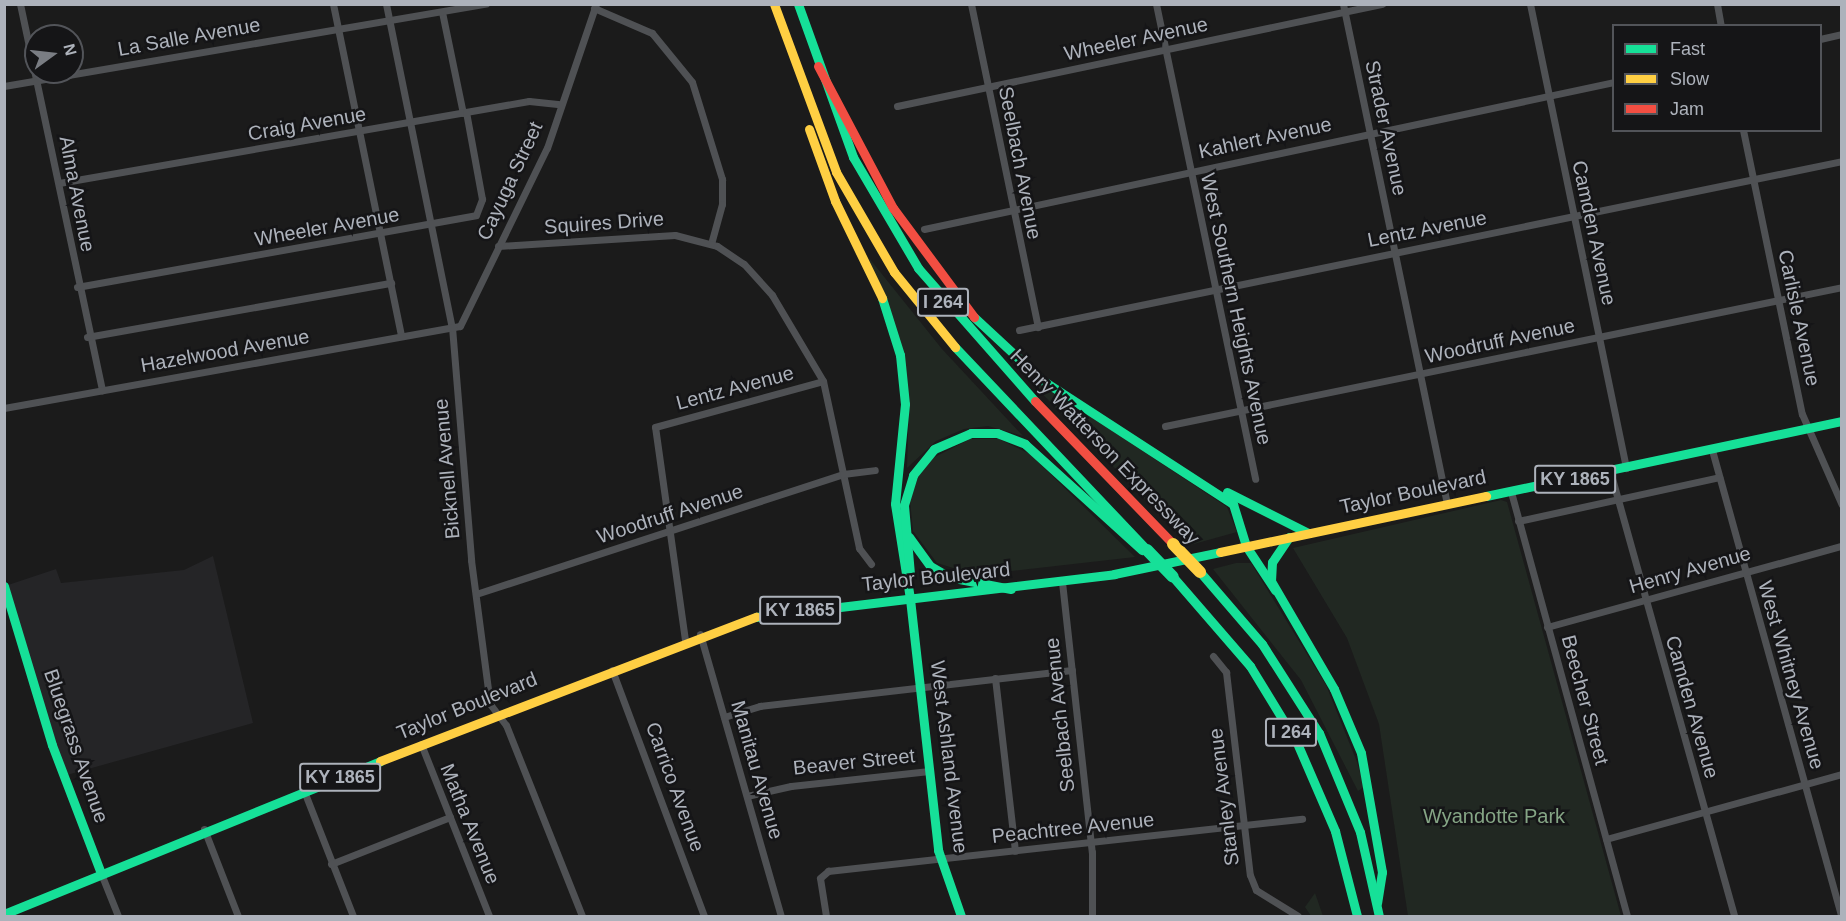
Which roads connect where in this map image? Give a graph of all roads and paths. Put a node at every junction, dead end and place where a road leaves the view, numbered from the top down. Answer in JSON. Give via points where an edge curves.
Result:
{"nodes":[{"id":1,"x":20,"y":4,"type":"edge"},
{"id":2,"x":333,"y":4,"type":"edge"},
{"id":3,"x":387,"y":4,"type":"edge"},
{"id":4,"x":486,"y":4,"type":"edge"},
{"id":5,"x":774,"y":4,"type":"edge"},
{"id":6,"x":798,"y":4,"type":"edge"},
{"id":7,"x":971,"y":4,"type":"edge"},
{"id":8,"x":1156,"y":4,"type":"edge"},
{"id":9,"x":1382,"y":4,"type":"edge"},
{"id":10,"x":1530,"y":4,"type":"edge"},
{"id":11,"x":1717,"y":4,"type":"edge"},
{"id":12,"x":595,"y":6,"type":"edge"},
{"id":13,"x":1344,"y":8,"type":"edge"},
{"id":14,"x":442,"y":12,"type":"junction"},
{"id":15,"x":390,"y":20,"type":"junction"},
{"id":16,"x":24,"y":24,"type":"edge"},
{"id":17,"x":1721,"y":24,"type":"edge"},
{"id":18,"x":337,"y":27,"type":"junction"},
{"id":19,"x":1842,"y":34,"type":"edge"},
{"id":20,"x":1822,"y":39,"type":"edge"},
{"id":21,"x":1166,"y":50,"type":"junction"},
{"id":22,"x":818,"y":66,"type":"junction"},
{"id":23,"x":84,"y":72,"type":"edge"},
{"id":24,"x":24,"y":82,"type":"edge"},
{"id":25,"x":1612,"y":82,"type":"edge"},
{"id":26,"x":37,"y":84,"type":"edge"},
{"id":27,"x":4,"y":86,"type":"edge"},
{"id":28,"x":988,"y":87,"type":"junction"},
{"id":29,"x":802,"y":92,"type":"junction"},
{"id":30,"x":1549,"y":95,"type":"junction"},
{"id":31,"x":560,"y":104,"type":"junction"},
{"id":32,"x":897,"y":105,"type":"dead end"},
{"id":33,"x":464,"y":112,"type":"junction"},
{"id":34,"x":411,"y":123,"type":"junction"},
{"id":35,"x":360,"y":132,"type":"junction"},
{"id":36,"x":1743,"y":132,"type":"edge"},
{"id":37,"x":1370,"y":133,"type":"junction"},
{"id":38,"x":1842,"y":160,"type":"edge"},
{"id":39,"x":1191,"y":170,"type":"junction"},
{"id":40,"x":1753,"y":179,"type":"junction"},
{"id":41,"x":59,"y":183,"type":"junction"},
{"id":42,"x":1011,"y":207,"type":"junction"},
{"id":43,"x":1574,"y":216,"type":"junction"},
{"id":44,"x":432,"y":226,"type":"junction"},
{"id":45,"x":924,"y":229,"type":"dead end"},
{"id":46,"x":381,"y":235,"type":"junction"},
{"id":47,"x":711,"y":244,"type":"junction"},
{"id":48,"x":498,"y":246,"type":"junction"},
{"id":49,"x":1395,"y":251,"type":"junction"},
{"id":50,"x":391,"y":283,"type":"junction"},
{"id":51,"x":1842,"y":286,"type":"edge"},
{"id":52,"x":77,"y":287,"type":"junction"},
{"id":53,"x":1216,"y":291,"type":"junction"},
{"id":54,"x":1778,"y":300,"type":"junction"},
{"id":55,"x":452,"y":327,"type":"junction"},
{"id":56,"x":1038,"y":327,"type":"junction"},
{"id":57,"x":1019,"y":330,"type":"dead end"},
{"id":58,"x":401,"y":336,"type":"junction"},
{"id":59,"x":87,"y":337,"type":"junction"},
{"id":60,"x":1599,"y":337,"type":"junction"},
{"id":61,"x":1420,"y":374,"type":"junction"},
{"id":62,"x":824,"y":381,"type":"junction"},
{"id":63,"x":102,"y":390,"type":"junction"},
{"id":64,"x":4,"y":408,"type":"edge"},
{"id":65,"x":1240,"y":411,"type":"junction"},
{"id":66,"x":1842,"y":421,"type":"edge"},
{"id":67,"x":1165,"y":426,"type":"dead end"},
{"id":68,"x":1808,"y":427,"type":"junction"},
{"id":69,"x":1712,"y":450,"type":"junction"},
{"id":70,"x":1626,"y":468,"type":"junction"},
{"id":71,"x":875,"y":470,"type":"dead end"},
{"id":72,"x":1610,"y":471,"type":"junction"},
{"id":73,"x":843,"y":474,"type":"junction"},
{"id":74,"x":1719,"y":477,"type":"junction"},
{"id":75,"x":1199,"y":479,"type":"junction"},
{"id":76,"x":1255,"y":479,"type":"dead end"},
{"id":77,"x":1510,"y":492,"type":"junction"},
{"id":78,"x":1617,"y":497,"type":"junction"},
{"id":79,"x":1447,"y":504,"type":"junction"},
{"id":80,"x":1842,"y":505,"type":"edge"},
{"id":81,"x":1518,"y":521,"type":"junction"},
{"id":82,"x":667,"y":532,"type":"junction"},
{"id":83,"x":906,"y":532,"type":"junction"},
{"id":84,"x":1308,"y":533,"type":"junction"},
{"id":85,"x":1289,"y":537,"type":"junction"},
{"id":86,"x":1246,"y":546,"type":"junction"},
{"id":87,"x":1842,"y":546,"type":"edge"},
{"id":88,"x":1147,"y":550,"type":"junction"},
{"id":89,"x":871,"y":564,"type":"dead end"},
{"id":90,"x":1745,"y":572,"type":"junction"},
{"id":91,"x":1062,"y":582,"type":"junction"},
{"id":92,"x":4,"y":586,"type":"edge"},
{"id":93,"x":1011,"y":589,"type":"junction"},
{"id":94,"x":1275,"y":590,"type":"junction"},
{"id":95,"x":476,"y":594,"type":"junction"},
{"id":96,"x":910,"y":599,"type":"junction"},
{"id":97,"x":1646,"y":600,"type":"junction"},
{"id":98,"x":1547,"y":627,"type":"junction"},
{"id":99,"x":700,"y":634,"type":"junction"},
{"id":100,"x":685,"y":640,"type":"junction"},
{"id":101,"x":1213,"y":656,"type":"dead end"},
{"id":102,"x":612,"y":670,"type":"junction"},
{"id":103,"x":1072,"y":670,"type":"junction"},
{"id":104,"x":995,"y":678,"type":"junction"},
{"id":105,"x":920,"y":687,"type":"junction"},
{"id":106,"x":498,"y":714,"type":"junction"},
{"id":107,"x":724,"y":717,"type":"junction"},
{"id":108,"x":421,"y":744,"type":"junction"},
{"id":109,"x":929,"y":771,"type":"junction"},
{"id":110,"x":1842,"y":774,"type":"edge"},
{"id":111,"x":1805,"y":785,"type":"junction"},
{"id":112,"x":304,"y":791,"type":"junction"},
{"id":113,"x":747,"y":796,"type":"junction"},
{"id":114,"x":1705,"y":813,"type":"junction"},
{"id":115,"x":450,"y":817,"type":"junction"},
{"id":116,"x":1302,"y":819,"type":"dead end"},
{"id":117,"x":1243,"y":825,"type":"junction"},
{"id":118,"x":204,"y":829,"type":"junction"},
{"id":119,"x":1606,"y":839,"type":"junction"},
{"id":120,"x":1091,"y":842,"type":"junction"},
{"id":121,"x":1015,"y":851,"type":"junction"},
{"id":122,"x":940,"y":859,"type":"junction"},
{"id":123,"x":331,"y":864,"type":"junction"},
{"id":124,"x":100,"y":871,"type":"junction"},
{"id":125,"x":1377,"y":903,"type":"junction"},
{"id":126,"x":4,"y":914,"type":"edge"},
{"id":127,"x":118,"y":916,"type":"edge"},
{"id":128,"x":238,"y":916,"type":"edge"},
{"id":129,"x":352,"y":916,"type":"edge"},
{"id":130,"x":489,"y":916,"type":"edge"},
{"id":131,"x":582,"y":916,"type":"edge"},
{"id":132,"x":704,"y":916,"type":"edge"},
{"id":133,"x":781,"y":916,"type":"edge"},
{"id":134,"x":826,"y":916,"type":"edge"},
{"id":135,"x":962,"y":916,"type":"edge"},
{"id":136,"x":1092,"y":916,"type":"edge"},
{"id":137,"x":1298,"y":916,"type":"edge"},
{"id":138,"x":1357,"y":916,"type":"edge"},
{"id":139,"x":1379,"y":916,"type":"edge"},
{"id":140,"x":1627,"y":916,"type":"edge"},
{"id":141,"x":1734,"y":916,"type":"edge"},
{"id":142,"x":1841,"y":916,"type":"edge"}],
"edges":[{"from":1,"to":16,"type":"street","name":"Alma Avenue"},
{"from":2,"to":18,"type":"street"},
{"from":3,"to":15,"type":"street","name":"Bicknell Avenue"},
{"from":4,"to":14,"type":"street","name":"La Salle Avenue"},
{"from":5,"to":29,"type":"main road","name":"Henry Watterson Expressway","number":"I 264"},
{"from":6,"to":22,"type":"main road","name":"Henry Watterson Expressway","number":"I 264"},
{"from":7,"to":28,"type":"street","name":"Seelbach Avenue"},
{"from":8,"to":21,"type":"street","name":"West Southern Heights Avenue"},
{"from":9,"to":13,"type":"street","name":"Wheeler Avenue"},
{"from":10,"to":30,"type":"street","name":"Camden Avenue"},
{"from":11,"to":17,"type":"street"},
{"from":12,"to":31,"type":"street","name":"Cayuga Street"},
{"from":12,"to":47,"type":"street","via":[[652,33],[692,82],[723,186]]},
{"from":13,"to":21,"type":"street","name":"Wheeler Avenue"},
{"from":13,"to":37,"type":"street","name":"Strader Avenue"},
{"from":14,"to":15,"type":"street","name":"La Salle Avenue"},
{"from":14,"to":33,"type":"street","name":"Wheeler Avenue"},
{"from":15,"to":18,"type":"street","name":"La Salle Avenue"},
{"from":15,"to":34,"type":"street","name":"Bicknell Avenue"},
{"from":18,"to":23,"type":"street","name":"La Salle Avenue"},
{"from":18,"to":35,"type":"street"},
{"from":19,"to":20,"type":"street"},
{"from":21,"to":28,"type":"street","name":"Wheeler Avenue"},
{"from":21,"to":39,"type":"street","name":"West Southern Heights Avenue"},
{"from":22,"to":75,"type":"main road","via":[[909,235],[975,320],[1062,394]]},
{"from":22,"to":125,"type":"main road","name":"Henry Watterson Expressway","number":"I 264","bridge":true,"via":[[870,191],[932,288],[994,360],[1200,572],[1262,644],[1318,734],[1352,807]]},
{"from":24,"to":27,"type":"street","name":"La Salle Avenue"},
{"from":25,"to":30,"type":"street","name":"Kahlert Avenue"},
{"from":26,"to":41,"type":"street","name":"Alma Avenue"},
{"from":28,"to":32,"type":"street","name":"Wheeler Avenue"},
{"from":28,"to":42,"type":"street","name":"Seelbach Avenue"},
{"from":29,"to":88,"type":"main road","name":"Henry Watterson Expressway","number":"I 264","via":[[859,215],[912,296],[960,356]]},
{"from":29,"to":96,"type":"main road","via":[[825,178],[886,306],[900,355],[905,404],[895,504]]},
{"from":30,"to":37,"type":"street","name":"Kahlert Avenue"},
{"from":30,"to":43,"type":"street","name":"Camden Avenue"},
{"from":31,"to":33,"type":"street","name":"Craig Avenue","via":[[543,99]]},
{"from":31,"to":48,"type":"street","name":"Cayuga Street","via":[[547,148]]},
{"from":33,"to":34,"type":"street","name":"Craig Avenue"},
{"from":33,"to":44,"type":"street","name":"Wheeler Avenue","via":[[480,208],[476,215]]},
{"from":34,"to":35,"type":"street","name":"Craig Avenue"},
{"from":34,"to":44,"type":"street","name":"Bicknell Avenue"},
{"from":35,"to":41,"type":"street","name":"Craig Avenue"},
{"from":35,"to":46,"type":"street"},
{"from":36,"to":40,"type":"street","name":"Carlisle Avenue"},
{"from":37,"to":39,"type":"street","name":"Kahlert Avenue"},
{"from":37,"to":49,"type":"street","name":"Strader Avenue"},
{"from":38,"to":40,"type":"street","name":"Lentz Avenue"},
{"from":39,"to":42,"type":"street","name":"Kahlert Avenue"},
{"from":39,"to":53,"type":"street","name":"West Southern Heights Avenue"},
{"from":40,"to":43,"type":"street","name":"Lentz Avenue"},
{"from":40,"to":54,"type":"street","name":"Carlisle Avenue"},
{"from":41,"to":52,"type":"street","name":"Alma Avenue"},
{"from":42,"to":45,"type":"street","name":"Kahlert Avenue"},
{"from":42,"to":56,"type":"street","name":"Seelbach Avenue"},
{"from":43,"to":49,"type":"street","name":"Lentz Avenue"},
{"from":43,"to":60,"type":"street","name":"Camden Avenue"},
{"from":44,"to":46,"type":"street","name":"Wheeler Avenue"},
{"from":44,"to":55,"type":"street","name":"Bicknell Avenue"},
{"from":46,"to":50,"type":"street"},
{"from":46,"to":52,"type":"street","name":"Wheeler Avenue"},
{"from":47,"to":48,"type":"street","name":"Squires Drive","via":[[660,235]]},
{"from":47,"to":62,"type":"street","name":"Squires Drive","via":[[758,279]]},
{"from":48,"to":55,"type":"street","name":"Cayuga Street","via":[[465,319]]},
{"from":49,"to":53,"type":"street","name":"Lentz Avenue"},
{"from":49,"to":61,"type":"street","name":"Strader Avenue"},
{"from":50,"to":58,"type":"street"},
{"from":50,"to":59,"type":"street"},
{"from":51,"to":54,"type":"street","name":"Woodruff Avenue"},
{"from":52,"to":59,"type":"street","name":"Alma Avenue"},
{"from":53,"to":56,"type":"street","name":"Lentz Avenue"},
{"from":53,"to":65,"type":"street","name":"West Southern Heights Avenue"},
{"from":54,"to":60,"type":"street","name":"Woodruff Avenue"},
{"from":54,"to":68,"type":"street","name":"Carlisle Avenue"},
{"from":55,"to":58,"type":"street","name":"Hazelwood Avenue"},
{"from":55,"to":95,"type":"street","name":"Bicknell Avenue"},
{"from":56,"to":57,"type":"street","name":"Lentz Avenue"},
{"from":58,"to":63,"type":"street","name":"Hazelwood Avenue"},
{"from":59,"to":63,"type":"street","name":"Alma Avenue"},
{"from":60,"to":61,"type":"street","name":"Woodruff Avenue"},
{"from":60,"to":70,"type":"street","name":"Camden Avenue"},
{"from":61,"to":65,"type":"street","name":"Woodruff Avenue"},
{"from":61,"to":79,"type":"street","name":"Strader Avenue"},
{"from":62,"to":73,"type":"street"},
{"from":62,"to":82,"type":"street","name":"Lentz Avenue","via":[[655,427]]},
{"from":63,"to":64,"type":"street","name":"Hazelwood Avenue"},
{"from":65,"to":67,"type":"street","name":"Woodruff Avenue"},
{"from":65,"to":76,"type":"street","name":"West Southern Heights Avenue"},
{"from":66,"to":68,"type":"main road","name":"Taylor Boulevard","number":"KY 1865"},
{"from":68,"to":69,"type":"main road","name":"Taylor Boulevard","number":"KY 1865"},
{"from":68,"to":80,"type":"street","name":"Carlisle Avenue"},
{"from":69,"to":70,"type":"main road","name":"Taylor Boulevard","number":"KY 1865"},
{"from":69,"to":74,"type":"street","name":"West Whitney Avenue"},
{"from":70,"to":72,"type":"main road","name":"Taylor Boulevard","number":"KY 1865"},
{"from":71,"to":73,"type":"street","name":"Woodruff Avenue"},
{"from":72,"to":77,"type":"main road","name":"Taylor Boulevard","number":"KY 1865"},
{"from":72,"to":78,"type":"street","name":"Camden Avenue"},
{"from":73,"to":82,"type":"street","name":"Woodruff Avenue"},
{"from":73,"to":89,"type":"street","via":[[859,548]]},
{"from":74,"to":78,"type":"street"},
{"from":74,"to":90,"type":"street","name":"West Whitney Avenue"},
{"from":75,"to":84,"type":"main road"},
{"from":75,"to":86,"type":"main road","via":[[1238,511]]},
{"from":77,"to":79,"type":"main road","name":"Taylor Boulevard","number":"KY 1865"},
{"from":77,"to":81,"type":"street","name":"Beecher Street"},
{"from":78,"to":81,"type":"street"},
{"from":78,"to":97,"type":"street","name":"Camden Avenue"},
{"from":79,"to":84,"type":"main road","name":"Taylor Boulevard","number":"KY 1865"},
{"from":81,"to":98,"type":"street","name":"Beecher Street"},
{"from":82,"to":95,"type":"street","name":"Woodruff Avenue"},
{"from":82,"to":100,"type":"street"},
{"from":83,"to":88,"type":"main road","via":[[907,491],[923,460],[953,438],[989,432],[1032,449],[1136,550]]},
{"from":83,"to":93,"type":"main road","via":[[919,554],[939,572]]},
{"from":83,"to":96,"type":"main road"},
{"from":84,"to":85,"type":"main road","name":"Taylor Boulevard","number":"KY 1865"},
{"from":85,"to":86,"type":"main road","name":"Taylor Boulevard","number":"KY 1865"},
{"from":85,"to":94,"type":"main road","via":[[1272,562]]},
{"from":86,"to":91,"type":"main road","name":"Taylor Boulevard","number":"KY 1865"},
{"from":86,"to":94,"type":"main road"},
{"from":87,"to":90,"type":"street","name":"Henry Avenue"},
{"from":88,"to":138,"type":"main road","name":"Henry Watterson Expressway","number":"I 264","bridge":true,"via":[[1250,666],[1297,743],[1335,831]]},
{"from":90,"to":97,"type":"street","name":"Henry Avenue"},
{"from":90,"to":111,"type":"street","name":"West Whitney Avenue"},
{"from":91,"to":93,"type":"main road","name":"Taylor Boulevard","number":"KY 1865"},
{"from":91,"to":103,"type":"street","name":"Seelbach Avenue"},
{"from":92,"to":124,"type":"main road","name":"Bluegrass Avenue","via":[[52,745]]},
{"from":93,"to":96,"type":"main road","name":"Taylor Boulevard","number":"KY 1865"},
{"from":94,"to":125,"type":"main road","via":[[1334,689],[1361,753],[1382,872]]},
{"from":95,"to":106,"type":"street","name":"Bicknell Avenue","via":[[490,704]]},
{"from":96,"to":99,"type":"main road","name":"Taylor Boulevard","number":"KY 1865","via":[[754,615]]},
{"from":96,"to":105,"type":"main road","name":"West Ashland Avenue"},
{"from":97,"to":98,"type":"street","name":"Henry Avenue"},
{"from":97,"to":114,"type":"street","name":"Camden Avenue"},
{"from":98,"to":119,"type":"street","name":"Beecher Street"},
{"from":99,"to":100,"type":"main road","name":"Taylor Boulevard","number":"KY 1865"},
{"from":99,"to":107,"type":"street","name":"Manitau Avenue"},
{"from":100,"to":102,"type":"main road","name":"Taylor Boulevard","number":"KY 1865"},
{"from":101,"to":117,"type":"street","name":"Stanley Avenue","via":[[1226,672]]},
{"from":102,"to":106,"type":"main road","name":"Taylor Boulevard","number":"KY 1865"},
{"from":102,"to":132,"type":"street","name":"Carrico Avenue"},
{"from":103,"to":104,"type":"street"},
{"from":103,"to":120,"type":"street","name":"Seelbach Avenue"},
{"from":104,"to":105,"type":"street"},
{"from":104,"to":121,"type":"street"},
{"from":105,"to":107,"type":"street","via":[[760,706]]},
{"from":105,"to":109,"type":"main road","name":"West Ashland Avenue"},
{"from":106,"to":108,"type":"main road","name":"Taylor Boulevard","number":"KY 1865"},
{"from":106,"to":131,"type":"street","name":"Bicknell Avenue"},
{"from":107,"to":113,"type":"street","name":"Manitau Avenue"},
{"from":108,"to":112,"type":"main road","name":"Taylor Boulevard","number":"KY 1865"},
{"from":108,"to":115,"type":"street","name":"Matha Avenue"},
{"from":109,"to":113,"type":"street","name":"Beaver Street","via":[[791,786]]},
{"from":109,"to":122,"type":"main road","name":"West Ashland Avenue"},
{"from":110,"to":111,"type":"street"},
{"from":111,"to":114,"type":"street"},
{"from":111,"to":142,"type":"street","name":"West Whitney Avenue"},
{"from":112,"to":118,"type":"main road","name":"Taylor Boulevard","number":"KY 1865"},
{"from":112,"to":123,"type":"street"},
{"from":113,"to":133,"type":"street","name":"Manitau Avenue"},
{"from":114,"to":119,"type":"street"},
{"from":114,"to":141,"type":"street","name":"Camden Avenue"},
{"from":115,"to":123,"type":"street"},
{"from":115,"to":130,"type":"street","name":"Matha Avenue"},
{"from":116,"to":117,"type":"street","name":"Peachtree Avenue"},
{"from":117,"to":120,"type":"street","name":"Peachtree Avenue"},
{"from":117,"to":137,"type":"street","name":"Stanley Avenue","via":[[1257,890]]},
{"from":118,"to":124,"type":"main road","name":"Taylor Boulevard","number":"KY 1865"},
{"from":118,"to":128,"type":"street"},
{"from":119,"to":140,"type":"street","name":"Beecher Street"},
{"from":120,"to":121,"type":"street","name":"Peachtree Avenue"},
{"from":120,"to":136,"type":"street","name":"Seelbach Avenue"},
{"from":121,"to":122,"type":"street","name":"Peachtree Avenue"},
{"from":122,"to":134,"type":"street","name":"Peachtree Avenue","via":[[824,873]]},
{"from":122,"to":135,"type":"main road","name":"West Ashland Avenue"},
{"from":123,"to":129,"type":"street"},
{"from":124,"to":126,"type":"main road","name":"Taylor Boulevard","number":"KY 1865"},
{"from":124,"to":127,"type":"street","name":"Bluegrass Avenue"},
{"from":125,"to":139,"type":"main road","name":"Henry Watterson Expressway","number":"I 264"}]}
